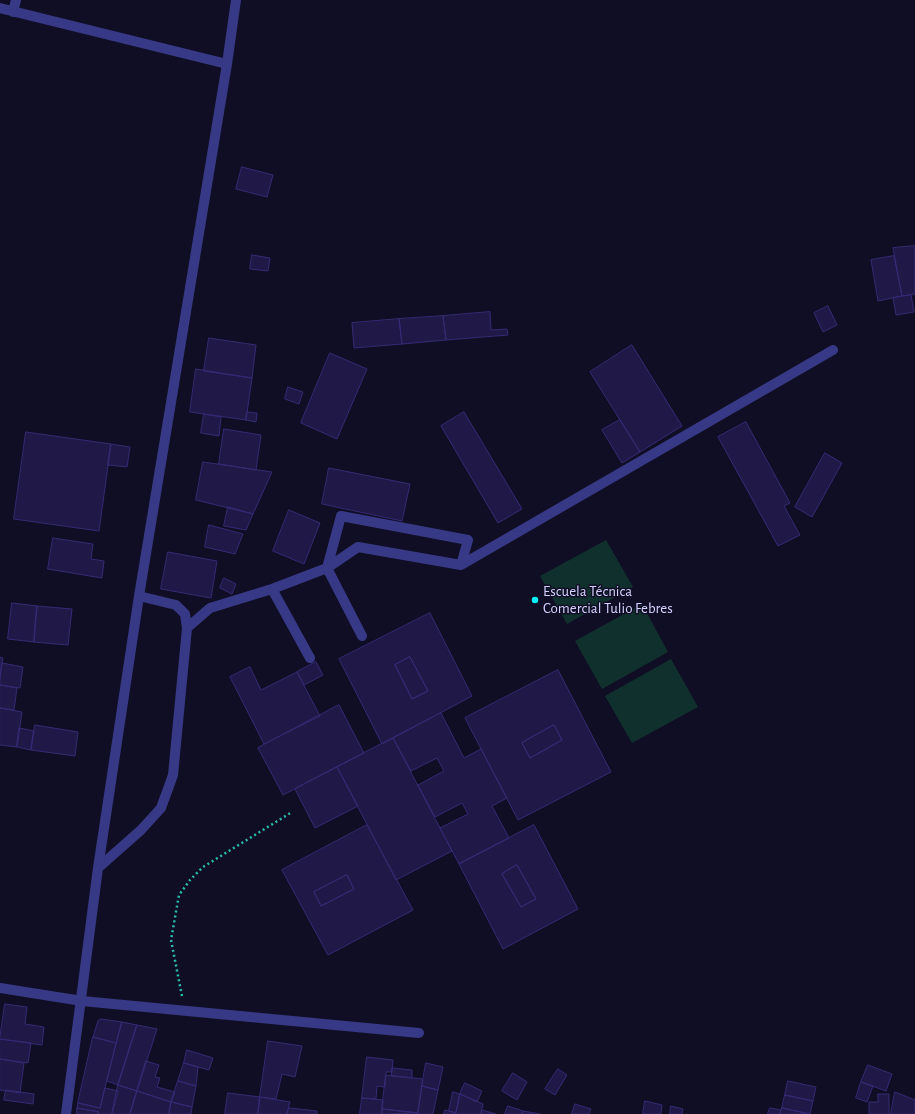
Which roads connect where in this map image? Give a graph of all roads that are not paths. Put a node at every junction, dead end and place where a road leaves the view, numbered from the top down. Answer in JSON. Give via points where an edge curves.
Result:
{"nodes":[{"id":1,"x":16,"y":0,"type":"edge"},
{"id":2,"x":236,"y":0,"type":"edge"},
{"id":3,"x":0,"y":8,"type":"edge"},
{"id":4,"x":13,"y":12,"type":"junction"},
{"id":5,"x":228,"y":64,"type":"junction"},
{"id":6,"x":833,"y":350,"type":"dead end"},
{"id":7,"x":461,"y":565,"type":"junction"},
{"id":8,"x":327,"y":568,"type":"junction"},
{"id":9,"x":272,"y":589,"type":"junction"},
{"id":10,"x":139,"y":596,"type":"junction"},
{"id":11,"x":187,"y":628,"type":"junction"},
{"id":12,"x":362,"y":636,"type":"dead end"},
{"id":13,"x":310,"y":658,"type":"dead end"},
{"id":14,"x":98,"y":868,"type":"junction"},
{"id":15,"x":0,"y":988,"type":"edge"},
{"id":16,"x":82,"y":1001,"type":"junction"},
{"id":17,"x":419,"y":1033,"type":"dead end"},
{"id":18,"x":66,"y":1114,"type":"edge"}],
"edges":[{"from":1,"to":4,"type":"street"},
{"from":2,"to":5,"type":"street"},
{"from":3,"to":4,"type":"street"},
{"from":4,"to":5,"type":"street"},
{"from":5,"to":10,"type":"street"},
{"from":6,"to":7,"type":"street"},
{"from":7,"to":8,"type":"street","via":[[358,547]]},
{"from":7,"to":8,"type":"street","via":[[468,540],[341,516]]},
{"from":8,"to":9,"type":"street"},
{"from":8,"to":12,"type":"street"},
{"from":9,"to":11,"type":"street","via":[[210,608]]},
{"from":9,"to":13,"type":"street"},
{"from":10,"to":11,"type":"street","via":[[176,605],[185,614]]},
{"from":10,"to":14,"type":"street"},
{"from":11,"to":14,"type":"street","via":[[173,775],[161,808],[141,830]]},
{"from":14,"to":16,"type":"street"},
{"from":15,"to":16,"type":"street"},
{"from":16,"to":17,"type":"street"},
{"from":16,"to":18,"type":"street"}]}
